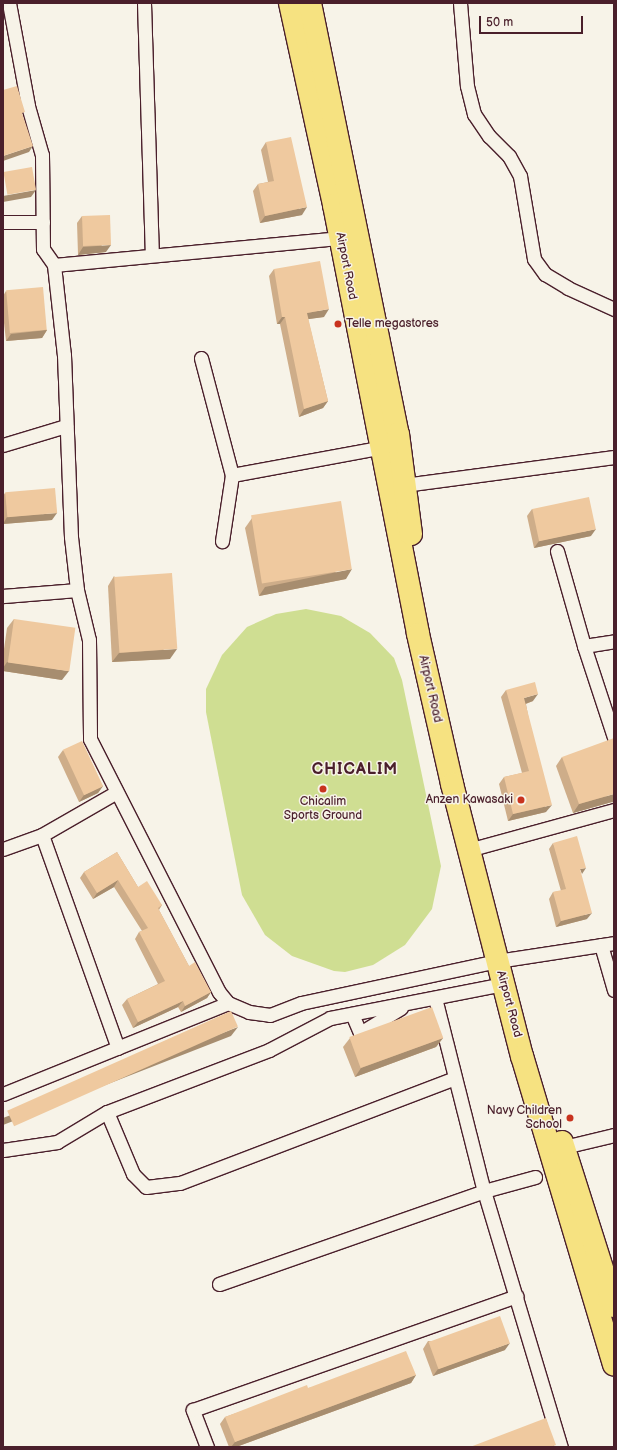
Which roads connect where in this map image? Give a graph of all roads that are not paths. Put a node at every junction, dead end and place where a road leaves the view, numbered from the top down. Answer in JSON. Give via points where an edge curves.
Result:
{"nodes":[{"id":1,"x":9,"y":3,"type":"edge"},
{"id":2,"x":144,"y":3,"type":"edge"},
{"id":3,"x":290,"y":3,"type":"edge"},
{"id":4,"x":310,"y":3,"type":"edge"},
{"id":5,"x":460,"y":3,"type":"edge"},
{"id":6,"x":3,"y":222,"type":"edge"},
{"id":7,"x":43,"y":222,"type":"junction"},
{"id":8,"x":341,"y":238,"type":"junction"},
{"id":9,"x":152,"y":255,"type":"junction"},
{"id":10,"x":54,"y":265,"type":"junction"},
{"id":11,"x":614,"y":309,"type":"edge"},
{"id":12,"x":201,"y":358,"type":"dead end"},
{"id":13,"x":66,"y":426,"type":"junction"},
{"id":14,"x":3,"y":445,"type":"edge"},
{"id":15,"x":390,"y":446,"type":"junction"},
{"id":16,"x":614,"y":457,"type":"edge"},
{"id":17,"x":232,"y":475,"type":"junction"},
{"id":18,"x":404,"y":485,"type":"junction"},
{"id":19,"x":222,"y":541,"type":"dead end"},
{"id":20,"x":557,"y":550,"type":"dead end"},
{"id":21,"x":77,"y":590,"type":"junction"},
{"id":22,"x":3,"y":596,"type":"edge"},
{"id":23,"x":614,"y":641,"type":"edge"},
{"id":24,"x":584,"y":646,"type":"junction"},
{"id":25,"x":614,"y":737,"type":"edge"},
{"id":26,"x":115,"y":793,"type":"junction"},
{"id":27,"x":614,"y":810,"type":"edge"},
{"id":28,"x":42,"y":835,"type":"junction"},
{"id":29,"x":479,"y":847,"type":"junction"},
{"id":30,"x":3,"y":849,"type":"edge"},
{"id":31,"x":608,"y":944,"type":"edge"},
{"id":32,"x":502,"y":960,"type":"junction"},
{"id":33,"x":503,"y":984,"type":"junction"},
{"id":34,"x":614,"y":990,"type":"edge"},
{"id":35,"x":435,"y":998,"type":"junction"},
{"id":36,"x":228,"y":1003,"type":"junction"},
{"id":37,"x":409,"y":1003,"type":"junction"},
{"id":38,"x":352,"y":1014,"type":"junction"},
{"id":39,"x":118,"y":1048,"type":"junction"},
{"id":40,"x":455,"y":1078,"type":"junction"},
{"id":41,"x":3,"y":1094,"type":"edge"},
{"id":42,"x":107,"y":1112,"type":"junction"},
{"id":43,"x":614,"y":1135,"type":"edge"},
{"id":44,"x":564,"y":1147,"type":"junction"},
{"id":45,"x":3,"y":1150,"type":"edge"},
{"id":46,"x":535,"y":1177,"type":"dead end"},
{"id":47,"x":484,"y":1191,"type":"junction"},
{"id":48,"x":219,"y":1284,"type":"dead end"},
{"id":49,"x":516,"y":1296,"type":"junction"},
{"id":50,"x":614,"y":1306,"type":"edge"},
{"id":51,"x":614,"y":1366,"type":"edge"},
{"id":52,"x":207,"y":1447,"type":"edge"},
{"id":53,"x":561,"y":1447,"type":"edge"}],
"edges":[{"from":1,"to":7,"type":"street","via":[[28,106],[42,155]]},
{"from":2,"to":9,"type":"street"},
{"from":3,"to":8,"type":"highway","name":"Airport Road"},
{"from":4,"to":15,"type":"highway","name":"Airport Road","via":[[350,188]]},
{"from":5,"to":11,"type":"street","via":[[467,86],[474,114],[489,136],[508,156],[520,176],[534,259],[551,277]]},
{"from":6,"to":7,"type":"street"},
{"from":7,"to":10,"type":"street","via":[[43,249]]},
{"from":8,"to":9,"type":"street"},
{"from":8,"to":15,"type":"highway","name":"Airport Road"},
{"from":9,"to":10,"type":"street"},
{"from":10,"to":13,"type":"street","via":[[64,355]]},
{"from":12,"to":17,"type":"street"},
{"from":13,"to":14,"type":"street"},
{"from":13,"to":21,"type":"street","via":[[71,537]]},
{"from":15,"to":17,"type":"street"},
{"from":15,"to":18,"type":"highway","name":"Airport Road"},
{"from":15,"to":32,"type":"highway","name":"Airport Road","via":[[418,634]]},
{"from":16,"to":18,"type":"street"},
{"from":17,"to":19,"type":"street"},
{"from":18,"to":29,"type":"highway","name":"Airport Road","via":[[414,558]]},
{"from":20,"to":24,"type":"street"},
{"from":21,"to":22,"type":"street"},
{"from":21,"to":26,"type":"street","via":[[89,640],[90,740]]},
{"from":23,"to":24,"type":"street"},
{"from":24,"to":25,"type":"street"},
{"from":26,"to":28,"type":"street"},
{"from":26,"to":36,"type":"street","via":[[219,992]]},
{"from":27,"to":29,"type":"street"},
{"from":28,"to":30,"type":"street"},
{"from":28,"to":39,"type":"street"},
{"from":29,"to":32,"type":"highway","name":"Airport Road"},
{"from":31,"to":32,"type":"street"},
{"from":31,"to":34,"type":"street"},
{"from":32,"to":33,"type":"highway","name":"Airport Road"},
{"from":32,"to":36,"type":"street","via":[[301,1003],[270,1015],[249,1012]]},
{"from":32,"to":44,"type":"highway","name":"Airport Road"},
{"from":33,"to":35,"type":"street"},
{"from":33,"to":51,"type":"highway","name":"Airport Road","via":[[557,1179]]},
{"from":35,"to":37,"type":"street"},
{"from":35,"to":40,"type":"street"},
{"from":36,"to":39,"type":"street"},
{"from":37,"to":38,"type":"street"},
{"from":37,"to":38,"type":"street","via":[[360,1033]]},
{"from":38,"to":42,"type":"street","via":[[330,1018],[269,1050]]},
{"from":39,"to":41,"type":"street"},
{"from":40,"to":42,"type":"street","via":[[180,1184],[146,1187],[133,1174]]},
{"from":40,"to":47,"type":"street"},
{"from":42,"to":45,"type":"street","via":[[57,1142]]},
{"from":43,"to":44,"type":"street"},
{"from":44,"to":50,"type":"highway","name":"Airport Road"},
{"from":46,"to":47,"type":"street"},
{"from":47,"to":48,"type":"street"},
{"from":47,"to":49,"type":"street"},
{"from":49,"to":52,"type":"street","via":[[193,1410]]},
{"from":49,"to":53,"type":"street"}]}
